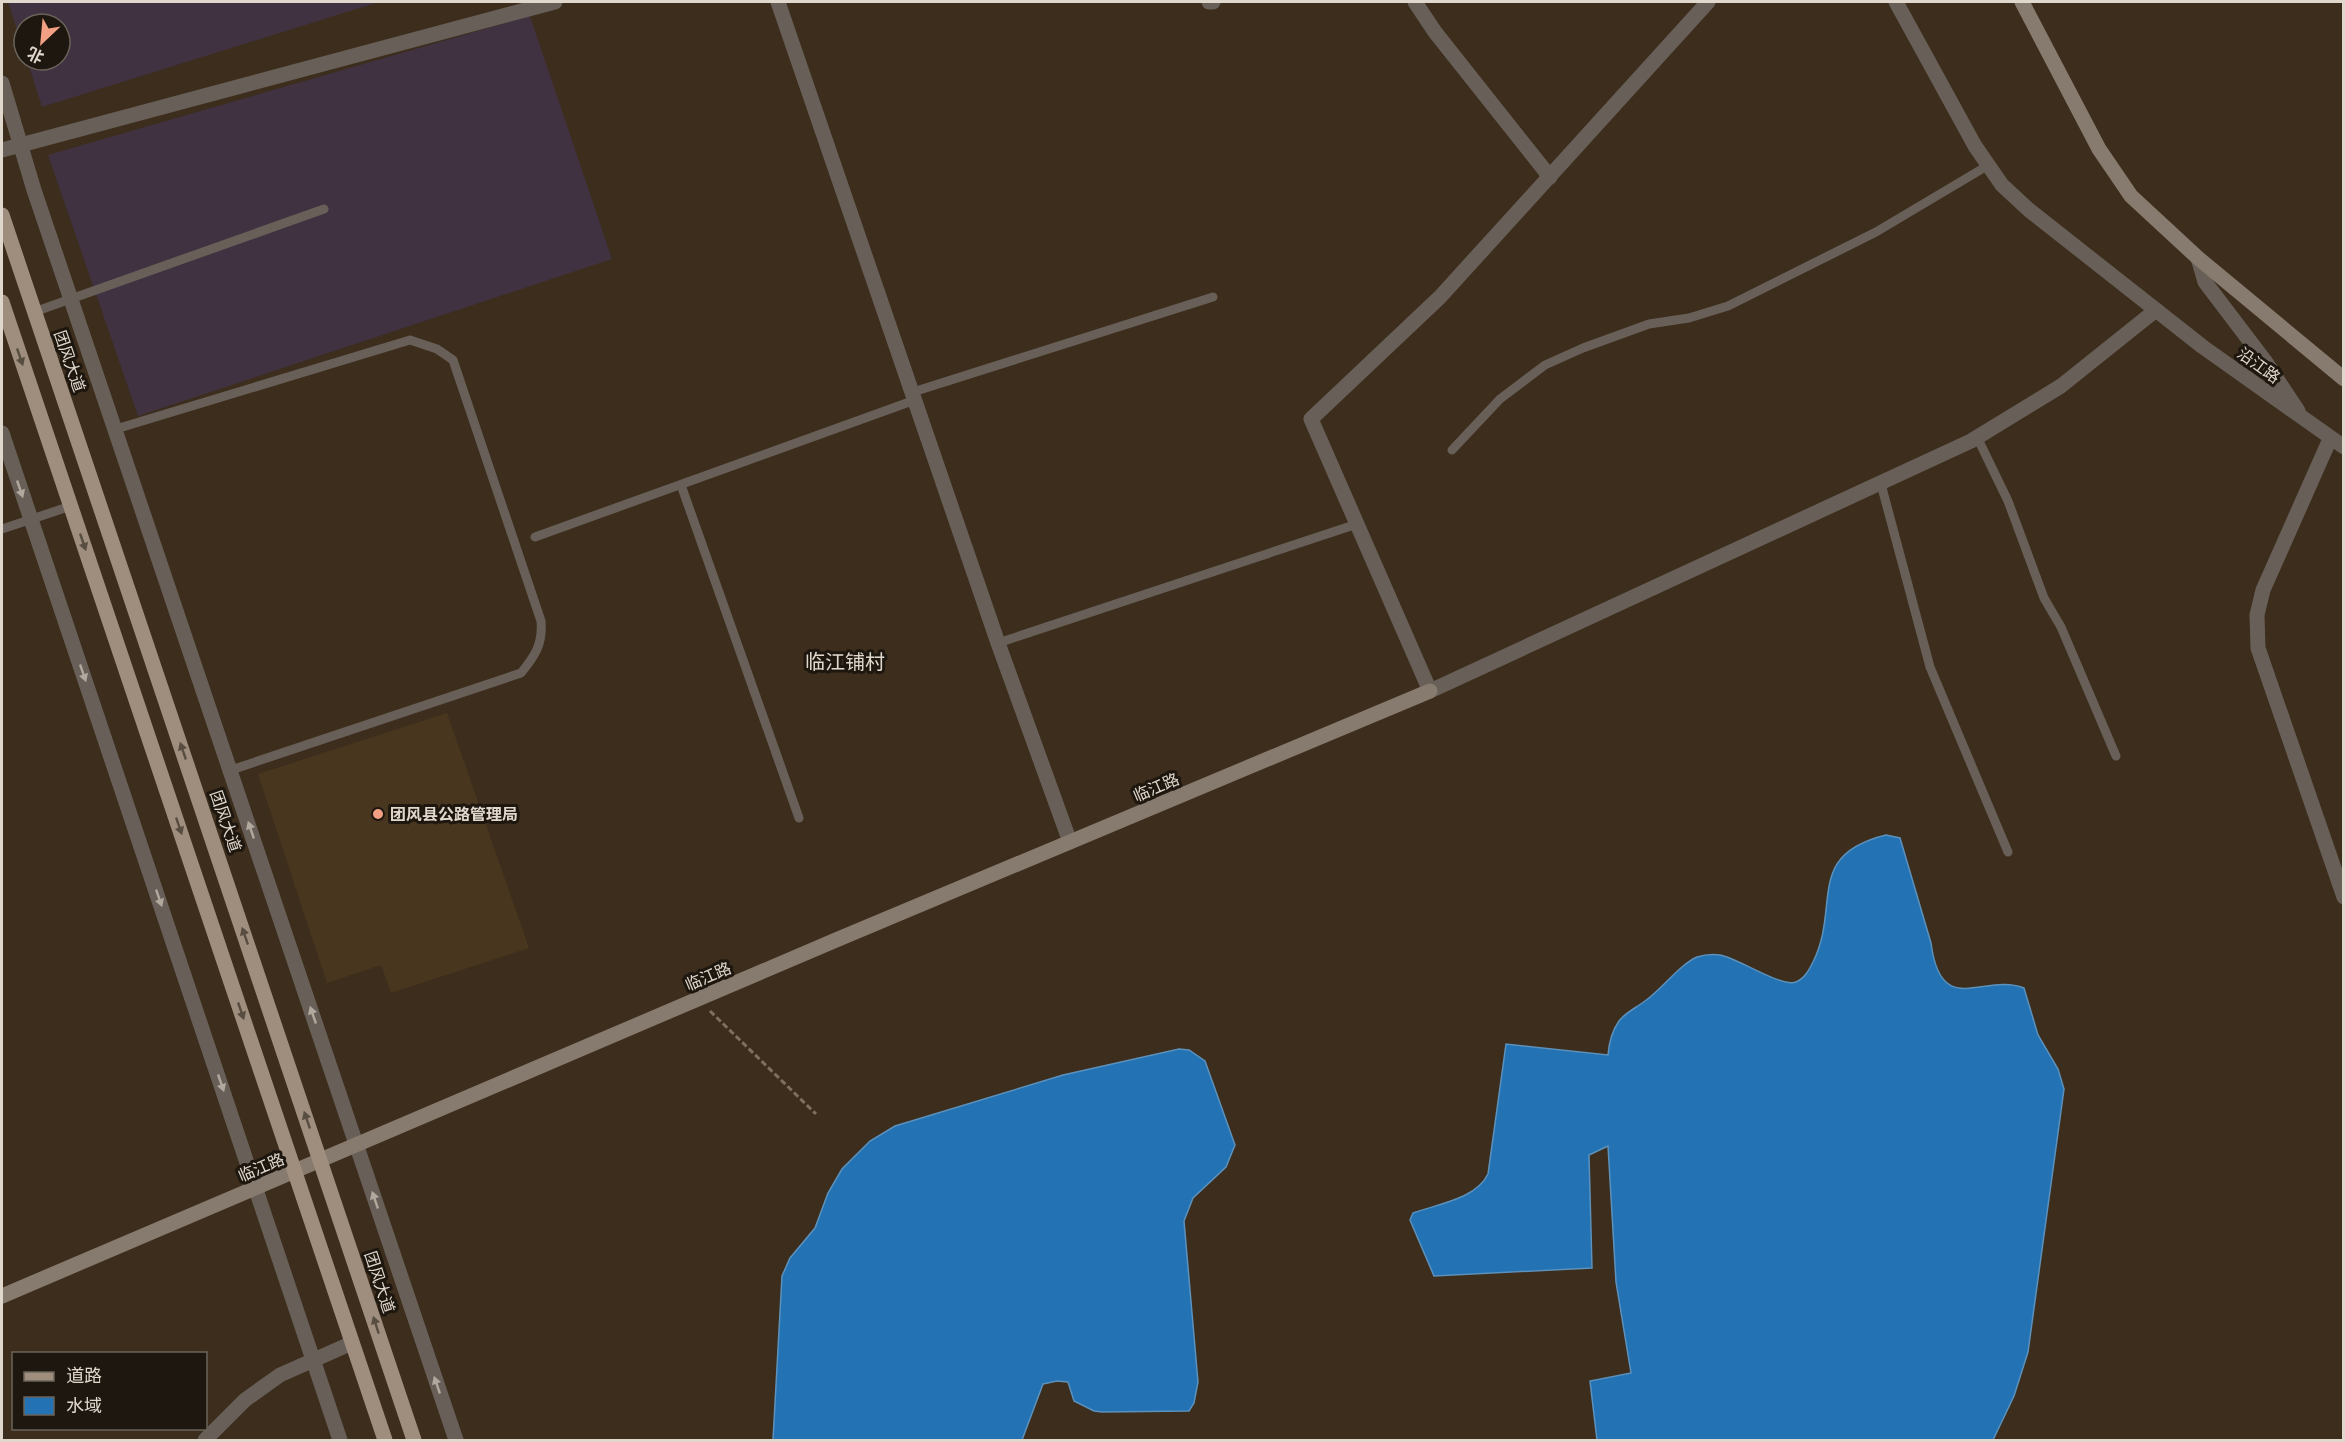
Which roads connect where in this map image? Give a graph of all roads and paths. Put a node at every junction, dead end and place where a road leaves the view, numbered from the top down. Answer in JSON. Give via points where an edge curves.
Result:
{"nodes":[{"id":1,"x":555,"y":2,"type":"edge"},
{"id":2,"x":778,"y":2,"type":"edge"},
{"id":3,"x":1415,"y":2,"type":"edge"},
{"id":4,"x":1708,"y":2,"type":"edge"},
{"id":5,"x":1896,"y":2,"type":"edge"},
{"id":6,"x":2022,"y":2,"type":"edge"},
{"id":7,"x":2,"y":83,"type":"edge"},
{"id":8,"x":21,"y":145,"type":"junction"},
{"id":9,"x":2,"y":150,"type":"edge"},
{"id":10,"x":1987,"y":166,"type":"junction"},
{"id":11,"x":1550,"y":177,"type":"junction"},
{"id":12,"x":324,"y":209,"type":"dead end"},
{"id":13,"x":2,"y":214,"type":"edge"},
{"id":14,"x":2198,"y":258,"type":"junction"},
{"id":15,"x":1213,"y":297,"type":"dead end"},
{"id":16,"x":72,"y":299,"type":"junction"},
{"id":17,"x":2,"y":302,"type":"edge"},
{"id":18,"x":2156,"y":310,"type":"junction"},
{"id":19,"x":34,"y":312,"type":"junction"},
{"id":20,"x":2343,"y":379,"type":"edge"},
{"id":21,"x":914,"y":396,"type":"junction"},
{"id":22,"x":2305,"y":421,"type":"junction"},
{"id":23,"x":116,"y":429,"type":"junction"},
{"id":24,"x":2,"y":433,"type":"edge"},
{"id":25,"x":1977,"y":437,"type":"junction"},
{"id":26,"x":2337,"y":443,"type":"edge"},
{"id":27,"x":1452,"y":450,"type":"dead end"},
{"id":28,"x":1881,"y":484,"type":"junction"},
{"id":29,"x":681,"y":485,"type":"junction"},
{"id":30,"x":71,"y":506,"type":"junction"},
{"id":31,"x":31,"y":519,"type":"junction"},
{"id":32,"x":1357,"y":524,"type":"junction"},
{"id":33,"x":2,"y":529,"type":"edge"},
{"id":34,"x":535,"y":537,"type":"dead end"},
{"id":35,"x":998,"y":643,"type":"junction"},
{"id":36,"x":1430,"y":691,"type":"junction"},
{"id":37,"x":2116,"y":756,"type":"dead end"},
{"id":38,"x":231,"y":770,"type":"junction"},
{"id":39,"x":799,"y":818,"type":"dead end"},
{"id":40,"x":1070,"y":842,"type":"junction"},
{"id":41,"x":2008,"y":852,"type":"dead end"},
{"id":42,"x":2343,"y":897,"type":"edge"},
{"id":43,"x":701,"y":999,"type":"junction"},
{"id":44,"x":816,"y":1114,"type":"dead end"},
{"id":45,"x":357,"y":1146,"type":"junction"},
{"id":46,"x":321,"y":1161,"type":"junction"},
{"id":47,"x":295,"y":1172,"type":"junction"},
{"id":48,"x":256,"y":1189,"type":"junction"},
{"id":49,"x":2,"y":1296,"type":"edge"},
{"id":50,"x":352,"y":1343,"type":"junction"},
{"id":51,"x":313,"y":1360,"type":"junction"},
{"id":52,"x":205,"y":1440,"type":"edge"},
{"id":53,"x":340,"y":1440,"type":"edge"},
{"id":54,"x":385,"y":1440,"type":"edge"},
{"id":55,"x":414,"y":1440,"type":"edge"},
{"id":56,"x":456,"y":1440,"type":"edge"}],
"edges":[{"from":1,"to":8,"type":"street"},
{"from":2,"to":21,"type":"street"},
{"from":3,"to":11,"type":"street","via":[[1435,33]]},
{"from":4,"to":11,"type":"street"},
{"from":5,"to":10,"type":"street","name":"沿江路"},
{"from":6,"to":14,"type":"street","via":[[2114,174],[2131,196]]},
{"from":7,"to":8,"type":"street"},
{"from":8,"to":9,"type":"street"},
{"from":8,"to":16,"type":"street"},
{"from":10,"to":18,"type":"street","name":"沿江路","via":[[2029,210]]},
{"from":10,"to":27,"type":"lane","via":[[1876,232],[1728,306],[1689,318],[1649,324],[1545,365],[1500,399]]},
{"from":11,"to":32,"type":"street","via":[[1440,297],[1311,419]]},
{"from":12,"to":16,"type":"lane"},
{"from":13,"to":19,"type":"main road","name":"团风大道"},
{"from":14,"to":20,"type":"street"},
{"from":14,"to":22,"type":"street","via":[[2205,282]]},
{"from":15,"to":21,"type":"lane"},
{"from":16,"to":19,"type":"lane"},
{"from":16,"to":23,"type":"street"},
{"from":17,"to":30,"type":"main road","one_way":true},
{"from":18,"to":22,"type":"street","name":"沿江路"},
{"from":18,"to":25,"type":"street","via":[[2061,386]]},
{"from":46,"to":19,"type":"main road","name":"团风大道","one_way":true},
{"from":21,"to":29,"type":"lane"},
{"from":21,"to":35,"type":"street"},
{"from":22,"to":26,"type":"street","name":"沿江路"},
{"from":23,"to":38,"type":"street"},
{"from":23,"to":38,"type":"lane","via":[[411,340],[437,349],[453,360],[541,621],[543,637],[533,659],[521,673]]},
{"from":24,"to":31,"type":"street","one_way":true},
{"from":25,"to":28,"type":"street"},
{"from":25,"to":37,"type":"lane"},
{"from":26,"to":42,"type":"street","via":[[2263,590],[2256,631],[2258,648]]},
{"from":28,"to":36,"type":"street"},
{"from":28,"to":41,"type":"lane","via":[[1930,667]]},
{"from":29,"to":34,"type":"lane"},
{"from":29,"to":39,"type":"lane"},
{"from":30,"to":31,"type":"lane"},
{"from":30,"to":47,"type":"main road","one_way":true},
{"from":31,"to":33,"type":"lane"},
{"from":31,"to":48,"type":"street","one_way":true},
{"from":32,"to":35,"type":"lane"},
{"from":32,"to":36,"type":"street"},
{"from":35,"to":40,"type":"street"},
{"from":36,"to":40,"type":"street","name":"临江路"},
{"from":45,"to":38,"type":"street","one_way":true},
{"from":40,"to":43,"type":"street","name":"临江路"},
{"from":43,"to":44,"type":"path","via":[[719,1022]]},
{"from":43,"to":45,"type":"street","name":"临江路"},
{"from":45,"to":46,"type":"street","name":"临江路"},
{"from":56,"to":45,"type":"street","one_way":true},
{"from":46,"to":47,"type":"street","name":"临江路"},
{"from":55,"to":46,"type":"main road","name":"团风大道","one_way":true},
{"from":47,"to":48,"type":"street","name":"临江路"},
{"from":47,"to":50,"type":"main road"},
{"from":48,"to":49,"type":"street","name":"临江路"},
{"from":48,"to":51,"type":"street"},
{"from":50,"to":51,"type":"street"},
{"from":50,"to":54,"type":"main road"},
{"from":51,"to":52,"type":"street","via":[[256,1391]]},
{"from":51,"to":53,"type":"street"}]}
